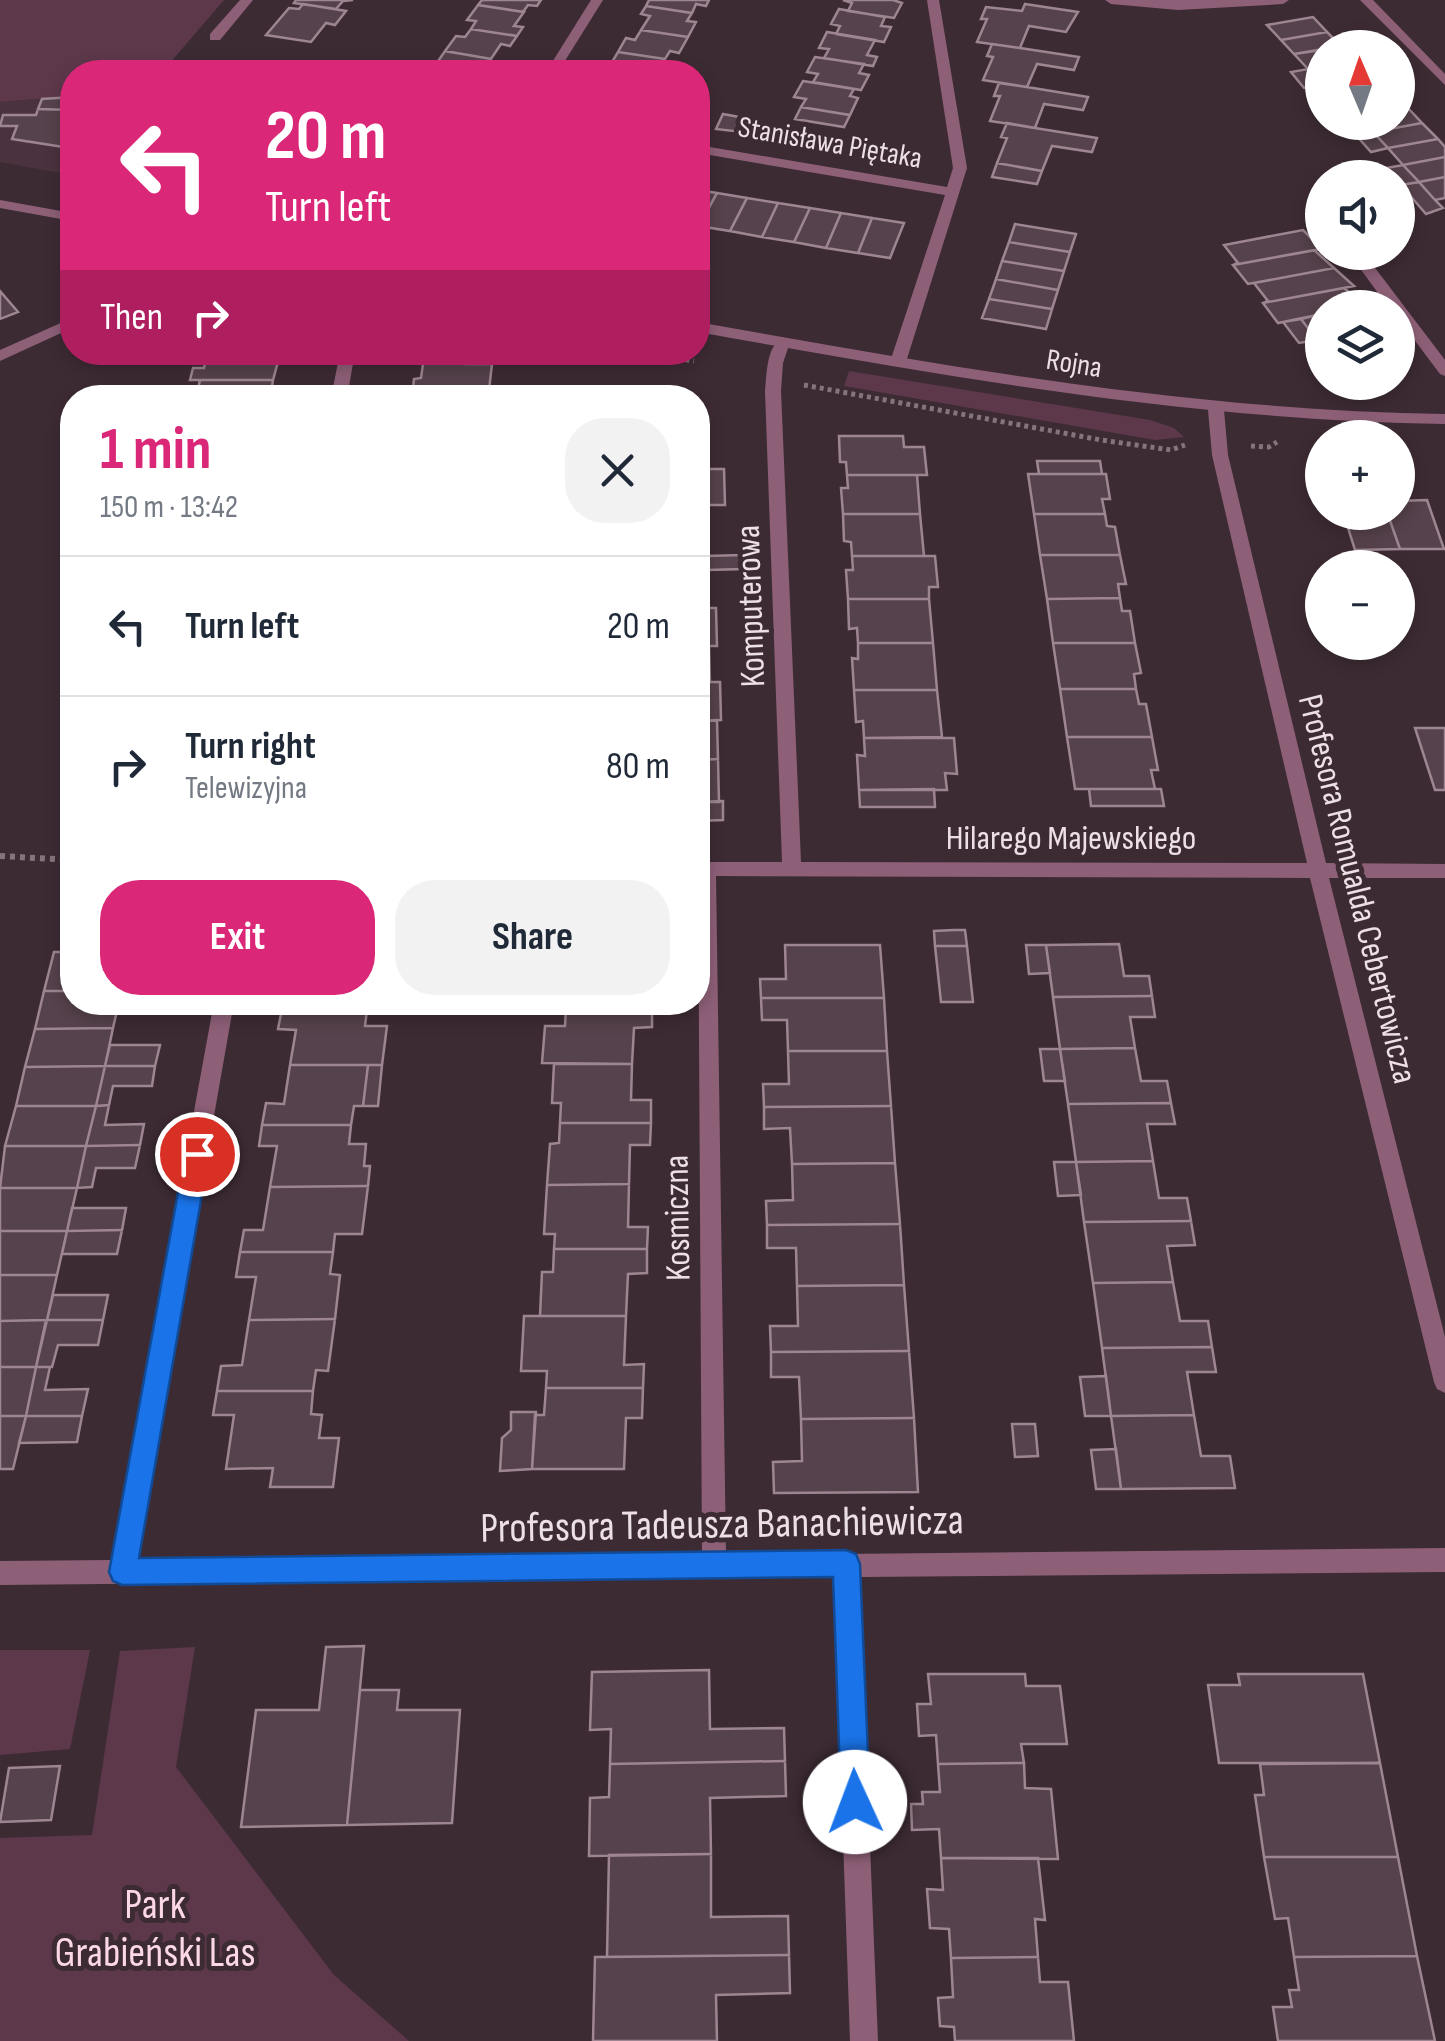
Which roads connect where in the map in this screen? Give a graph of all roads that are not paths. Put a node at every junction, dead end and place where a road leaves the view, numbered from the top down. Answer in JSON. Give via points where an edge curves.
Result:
{"nodes":[{"id":1,"x":246,"y":0,"type":"edge"},
{"id":2,"x":597,"y":0,"type":"edge"},
{"id":3,"x":934,"y":0,"type":"edge"},
{"id":4,"x":1111,"y":0,"type":"edge"},
{"id":5,"x":1283,"y":0,"type":"edge"},
{"id":6,"x":1366,"y":0,"type":"edge"},
{"id":7,"x":215,"y":37,"type":"dead end"},
{"id":8,"x":560,"y":60,"type":"edge"},
{"id":9,"x":1445,"y":82,"type":"edge"},
{"id":10,"x":710,"y":150,"type":"edge"},
{"id":11,"x":953,"y":192,"type":"junction"},
{"id":12,"x":0,"y":204,"type":"edge"},
{"id":13,"x":60,"y":215,"type":"edge"},
{"id":14,"x":60,"y":328,"type":"edge"},
{"id":15,"x":710,"y":330,"type":"edge"},
{"id":16,"x":1415,"y":332,"type":"edge"},
{"id":17,"x":784,"y":342,"type":"junction"},
{"id":18,"x":0,"y":356,"type":"edge"},
{"id":19,"x":898,"y":362,"type":"junction"},
{"id":20,"x":1445,"y":371,"type":"edge"},
{"id":21,"x":1216,"y":410,"type":"junction"},
{"id":22,"x":1445,"y":419,"type":"edge"},
{"id":23,"x":710,"y":870,"type":"edge"},
{"id":24,"x":792,"y":870,"type":"junction"},
{"id":25,"x":1318,"y":871,"type":"junction"},
{"id":26,"x":1445,"y":871,"type":"edge"},
{"id":27,"x":222,"y":1015,"type":"edge"},
{"id":28,"x":705,"y":1015,"type":"edge"},
{"id":29,"x":1445,"y":1382,"type":"edge"},
{"id":30,"x":1445,"y":1560,"type":"edge"},
{"id":31,"x":846,"y":1564,"type":"junction"},
{"id":32,"x":714,"y":1565,"type":"junction"},
{"id":33,"x":122,"y":1572,"type":"junction"},
{"id":34,"x":0,"y":1573,"type":"edge"},
{"id":35,"x":864,"y":2041,"type":"edge"}],
"edges":[{"from":1,"to":7,"type":"street"},
{"from":2,"to":8,"type":"street"},
{"from":3,"to":11,"type":"street","via":[[960,155]]},
{"from":4,"to":5,"type":"street","via":[[1178,6]]},
{"from":6,"to":9,"type":"street"},
{"from":10,"to":11,"type":"street","name":"Stanisława Piętaka"},
{"from":11,"to":19,"type":"street"},
{"from":12,"to":13,"type":"street"},
{"from":14,"to":18,"type":"street"},
{"from":15,"to":17,"type":"street","name":"Rojna"},
{"from":16,"to":20,"type":"street"},
{"from":17,"to":19,"type":"street","name":"Rojna"},
{"from":17,"to":24,"type":"street","name":"Komputerowa","via":[[774,380]]},
{"from":19,"to":21,"type":"street","name":"Rojna"},
{"from":21,"to":22,"type":"street","name":"Rojna"},
{"from":21,"to":25,"type":"street","name":"Profesora Romualda Cebertowicza","via":[[1220,455]]},
{"from":23,"to":24,"type":"street","name":"Hilarego Majewskiego"},
{"from":24,"to":25,"type":"street","name":"Hilarego Majewskiego"},
{"from":25,"to":26,"type":"street","name":"Hilarego Majewskiego"},
{"from":25,"to":29,"type":"street","name":"Profesora Romualda Cebertowicza"},
{"from":27,"to":33,"type":"street"},
{"from":28,"to":32,"type":"street","name":"Kosmiczna"},
{"from":30,"to":31,"type":"street","name":"Profesora Tadeusza Banachiewicza"},
{"from":31,"to":32,"type":"street","name":"Profesora Tadeusza Banachiewicza"},
{"from":31,"to":35,"type":"street"},
{"from":32,"to":33,"type":"street","name":"Profesora Tadeusza Banachiewicza"},
{"from":33,"to":34,"type":"street","name":"Profesora Tadeusza Banachiewicza"}]}
